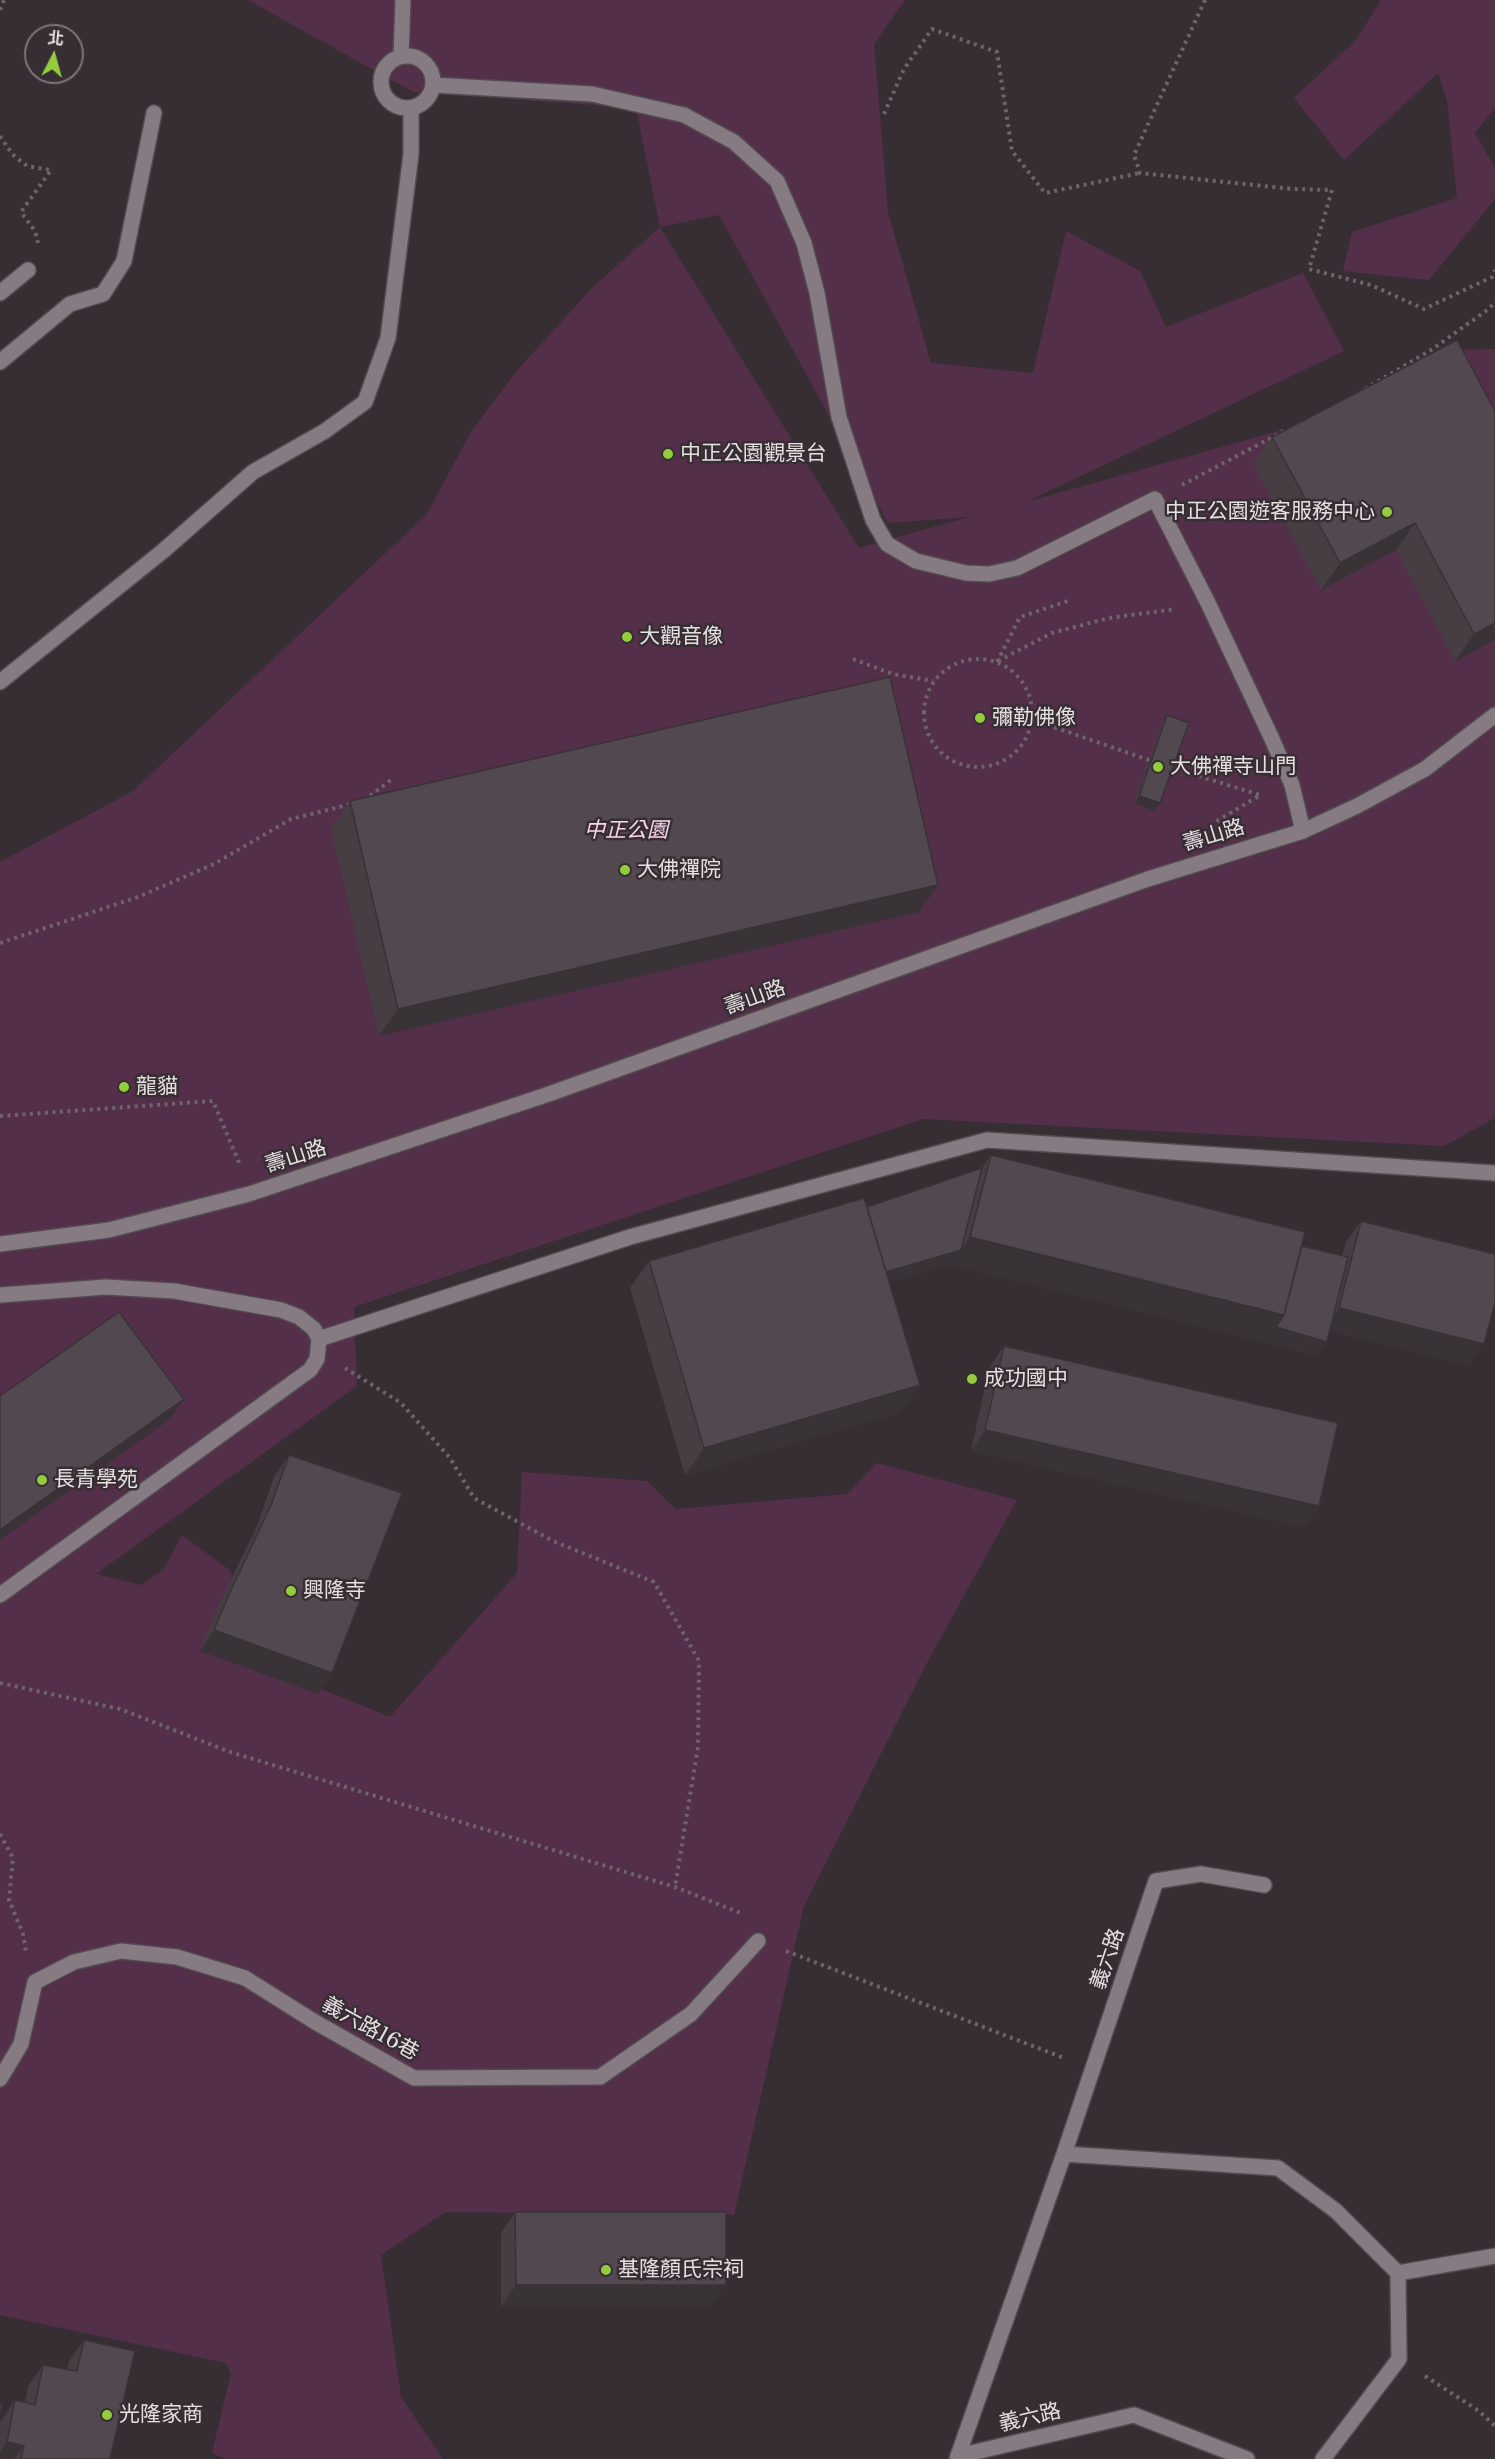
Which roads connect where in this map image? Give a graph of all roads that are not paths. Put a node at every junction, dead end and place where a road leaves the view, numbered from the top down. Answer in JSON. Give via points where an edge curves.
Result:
{"nodes":[{"id":1,"x":403,"y":0,"type":"edge"},
{"id":2,"x":401,"y":56,"type":"junction"},
{"id":3,"x":433,"y":86,"type":"junction"},
{"id":4,"x":411,"y":108,"type":"junction"},
{"id":5,"x":154,"y":113,"type":"dead end"},
{"id":6,"x":28,"y":270,"type":"road end"},
{"id":7,"x":0,"y":293,"type":"edge"},
{"id":8,"x":0,"y":362,"type":"edge"},
{"id":9,"x":0,"y":682,"type":"edge"},
{"id":10,"x":1495,"y":715,"type":"edge"},
{"id":11,"x":1303,"y":831,"type":"junction"},
{"id":12,"x":1495,"y":1173,"type":"edge"},
{"id":13,"x":0,"y":1244,"type":"edge"},
{"id":14,"x":0,"y":1295,"type":"edge"},
{"id":15,"x":318,"y":1345,"type":"junction"},
{"id":16,"x":0,"y":1595,"type":"edge"},
{"id":17,"x":1264,"y":1884,"type":"dead end"},
{"id":18,"x":758,"y":1941,"type":"road end"},
{"id":19,"x":0,"y":2079,"type":"edge"},
{"id":20,"x":1064,"y":2154,"type":"junction"},
{"id":21,"x":1495,"y":2256,"type":"edge"},
{"id":22,"x":1398,"y":2273,"type":"junction"},
{"id":23,"x":957,"y":2458,"type":"edge"},
{"id":24,"x":1247,"y":2459,"type":"edge"},
{"id":25,"x":1323,"y":2459,"type":"edge"}],
"edges":[{"from":1,"to":2,"type":"street"},
{"from":2,"to":3,"type":"street","via":[[424,62],[433,77]]},
{"from":2,"to":4,"type":"street","via":[[384,68],[380,83],[393,105]]},
{"from":3,"to":4,"type":"street","via":[[426,101]]},
{"from":3,"to":11,"type":"street","via":[[592,94],[684,115],[735,142],[777,181],[804,243],[839,417],[873,520],[887,544],[916,561],[966,573],[989,574],[1017,568],[1155,499],[1292,785]]},
{"from":4,"to":9,"type":"street","via":[[411,154],[388,338],[365,402],[325,431],[253,472],[163,551]]},
{"from":5,"to":8,"type":"street","via":[[124,261],[103,294],[70,304]]},
{"from":6,"to":7,"type":"street"},
{"from":10,"to":11,"type":"street","name":"壽山路","via":[[1425,769]]},
{"from":11,"to":13,"type":"street","name":"壽山路","via":[[1148,879],[549,1094],[249,1194],[109,1230]]},
{"from":12,"to":15,"type":"street","via":[[987,1140],[630,1237]]},
{"from":14,"to":15,"type":"street","via":[[106,1287],[174,1291],[281,1310],[314,1329]]},
{"from":15,"to":16,"type":"street","via":[[310,1370]]},
{"from":17,"to":20,"type":"street","name":"義六路","via":[[1201,1874],[1156,1881]]},
{"from":18,"to":19,"type":"street","name":"義六路16巷","via":[[691,2014],[600,2077],[414,2078],[245,1978],[177,1957],[121,1951],[74,1962],[35,1982],[21,2044]]},
{"from":20,"to":22,"type":"street","via":[[1278,2168],[1336,2211]]},
{"from":20,"to":23,"type":"street","name":"義六路"},
{"from":21,"to":22,"type":"street"},
{"from":22,"to":25,"type":"street","via":[[1399,2359]]},
{"from":23,"to":24,"type":"street","name":"義六路","via":[[1134,2415]]}]}
